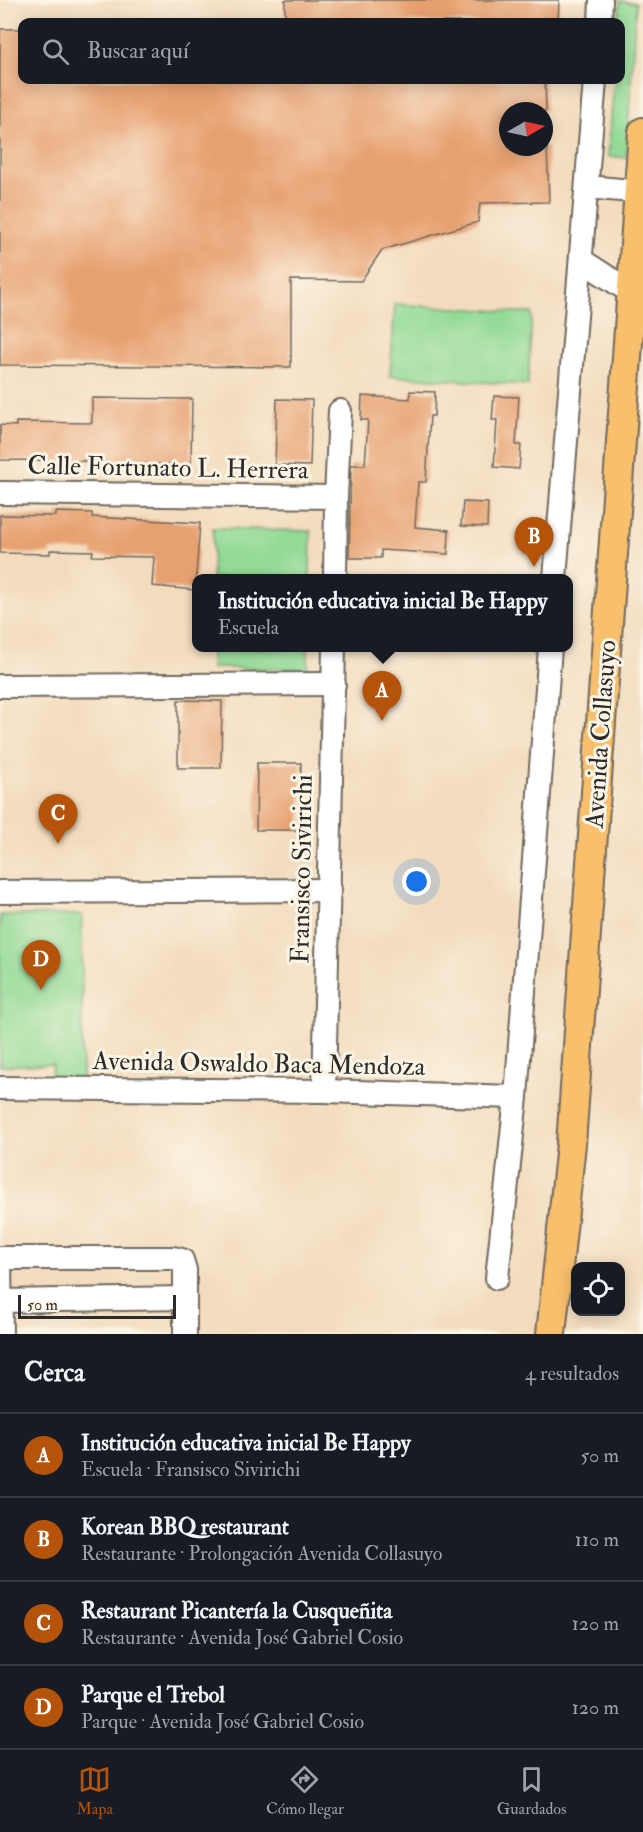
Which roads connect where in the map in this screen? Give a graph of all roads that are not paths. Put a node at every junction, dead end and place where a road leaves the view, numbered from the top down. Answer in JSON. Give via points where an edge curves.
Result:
{"nodes":[{"id":1,"x":602,"y":0,"type":"edge"},
{"id":2,"x":600,"y":18,"type":"edge"},
{"id":3,"x":595,"y":84,"type":"edge"},
{"id":4,"x":643,"y":132,"type":"edge"},
{"id":5,"x":586,"y":187,"type":"junction"},
{"id":6,"x":641,"y":192,"type":"edge"},
{"id":7,"x":581,"y":260,"type":"junction"},
{"id":8,"x":632,"y":293,"type":"junction"},
{"id":9,"x":340,"y":411,"type":"dead end"},
{"id":10,"x":0,"y":493,"type":"edge"},
{"id":11,"x":336,"y":497,"type":"junction"},
{"id":12,"x":335,"y":574,"type":"edge"},
{"id":13,"x":555,"y":574,"type":"edge"},
{"id":14,"x":334,"y":652,"type":"edge"},
{"id":15,"x":550,"y":652,"type":"edge"},
{"id":16,"x":334,"y":684,"type":"junction"},
{"id":17,"x":0,"y":686,"type":"edge"},
{"id":18,"x":330,"y":891,"type":"junction"},
{"id":19,"x":0,"y":892,"type":"edge"},
{"id":20,"x":0,"y":1088,"type":"edge"},
{"id":21,"x":324,"y":1091,"type":"junction"},
{"id":22,"x":516,"y":1097,"type":"junction"},
{"id":23,"x":0,"y":1258,"type":"edge"},
{"id":24,"x":497,"y":1278,"type":"dead end"},
{"id":25,"x":185,"y":1298,"type":"junction"},
{"id":26,"x":0,"y":1301,"type":"edge"},
{"id":27,"x":1,"y":1334,"type":"edge"},
{"id":28,"x":185,"y":1334,"type":"edge"},
{"id":29,"x":551,"y":1334,"type":"edge"}],
"edges":[{"from":1,"to":2,"type":"street"},
{"from":3,"to":5,"type":"street"},
{"from":4,"to":6,"type":"main road","name":"Avenida Collasuyo"},
{"from":5,"to":6,"type":"street"},
{"from":5,"to":7,"type":"street"},
{"from":6,"to":8,"type":"main road","name":"Avenida Collasuyo"},
{"from":7,"to":8,"type":"street"},
{"from":7,"to":13,"type":"street"},
{"from":8,"to":29,"type":"main road","name":"Avenida Collasuyo","via":[[571,1144]]},
{"from":9,"to":11,"type":"street"},
{"from":10,"to":11,"type":"street","name":"Calle Fortunato L. Herrera"},
{"from":11,"to":12,"type":"street"},
{"from":14,"to":16,"type":"street","name":"Fransisco Sivirichi"},
{"from":15,"to":22,"type":"street"},
{"from":16,"to":17,"type":"street"},
{"from":16,"to":18,"type":"street","name":"Fransisco Sivirichi"},
{"from":18,"to":19,"type":"street"},
{"from":18,"to":21,"type":"street","name":"Fransisco Sivirichi"},
{"from":20,"to":21,"type":"street","name":"Avenida Oswaldo Baca Mendoza"},
{"from":21,"to":22,"type":"street","name":"Avenida Oswaldo Baca Mendoza"},
{"from":22,"to":24,"type":"street"},
{"from":23,"to":25,"type":"street","via":[[174,1258],[182,1260],[185,1270]]},
{"from":23,"to":26,"type":"street"},
{"from":25,"to":26,"type":"street"},
{"from":25,"to":28,"type":"street"},
{"from":26,"to":27,"type":"street"}]}
